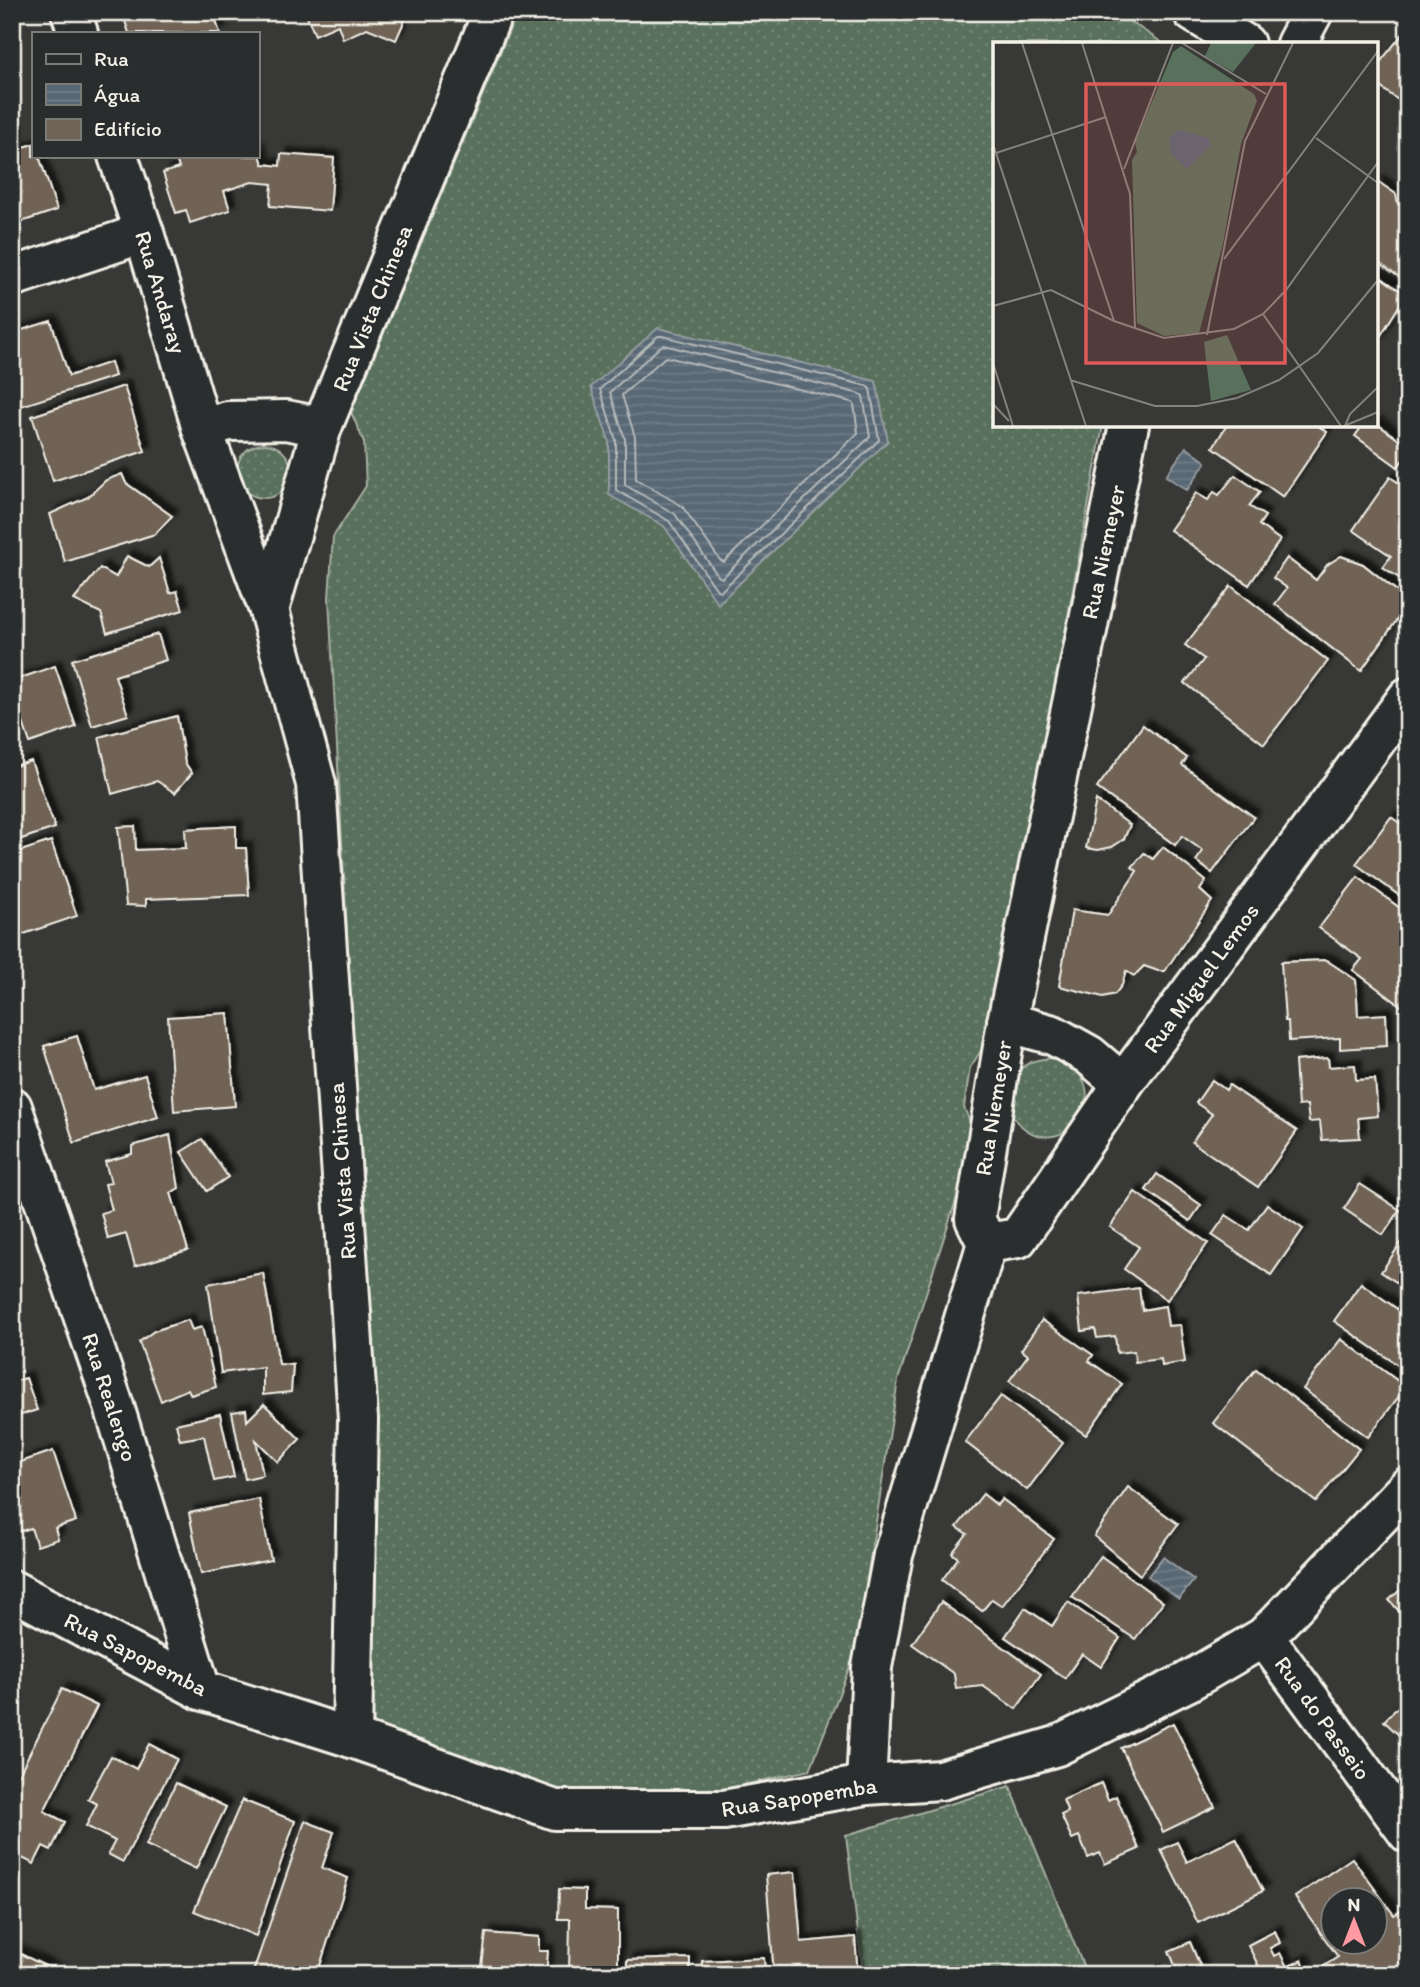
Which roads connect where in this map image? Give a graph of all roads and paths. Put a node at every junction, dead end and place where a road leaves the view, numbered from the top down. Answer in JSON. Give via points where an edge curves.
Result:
{"nodes":[{"id":1,"x":71,"y":12,"type":"edge"},
{"id":2,"x":494,"y":12,"type":"edge"},
{"id":3,"x":1193,"y":12,"type":"edge"},
{"id":4,"x":1313,"y":12,"type":"edge"},
{"id":5,"x":78,"y":32,"type":"edge"},
{"id":6,"x":1242,"y":42,"type":"edge"},
{"id":7,"x":1297,"y":42,"type":"edge"},
{"id":8,"x":119,"y":158,"type":"edge"},
{"id":9,"x":144,"y":233,"type":"junction"},
{"id":10,"x":12,"y":277,"type":"edge"},
{"id":11,"x":322,"y":427,"type":"junction"},
{"id":12,"x":1129,"y":427,"type":"edge"},
{"id":13,"x":202,"y":429,"type":"junction"},
{"id":14,"x":269,"y":610,"type":"junction"},
{"id":15,"x":1408,"y":698,"type":"edge"},
{"id":16,"x":1007,"y":1022,"type":"junction"},
{"id":17,"x":1123,"y":1084,"type":"junction"},
{"id":18,"x":12,"y":1107,"type":"edge"},
{"id":19,"x":987,"y":1243,"type":"junction"},
{"id":20,"x":1408,"y":1487,"type":"edge"},
{"id":21,"x":12,"y":1590,"type":"edge"},
{"id":22,"x":1264,"y":1637,"type":"junction"},
{"id":23,"x":201,"y":1690,"type":"junction"},
{"id":24,"x":352,"y":1738,"type":"junction"},
{"id":25,"x":866,"y":1785,"type":"junction"},
{"id":26,"x":1408,"y":1833,"type":"edge"}],
"edges":[{"from":1,"to":5,"type":"street"},
{"from":2,"to":11,"type":"street","name":"Rua Vista Chinesa"},
{"from":3,"to":6,"type":"street"},
{"from":4,"to":7,"type":"street"},
{"from":8,"to":9,"type":"street","name":"Rua Andaray"},
{"from":9,"to":10,"type":"street"},
{"from":9,"to":13,"type":"street","name":"Rua Andaray"},
{"from":11,"to":13,"type":"street","via":[[286,420],[228,421]]},
{"from":11,"to":14,"type":"street","name":"Rua Vista Chinesa"},
{"from":12,"to":16,"type":"street","name":"Rua Niemeyer"},
{"from":13,"to":14,"type":"street","name":"Rua Vista Chinesa"},
{"from":14,"to":24,"type":"street","name":"Rua Vista Chinesa","via":[[316,785],[358,1419]]},
{"from":15,"to":17,"type":"street","name":"Rua Miguel Lemos"},
{"from":16,"to":17,"type":"street","via":[[1053,1035],[1089,1055]]},
{"from":16,"to":19,"type":"street","name":"Rua Niemeyer","via":[[975,1219]]},
{"from":17,"to":19,"type":"street","name":"Rua Miguel Lemos","via":[[1018,1238]]},
{"from":18,"to":23,"type":"street","name":"Rua Realengo","via":[[113,1403]]},
{"from":19,"to":25,"type":"street","via":[[893,1555],[872,1667]]},
{"from":20,"to":22,"type":"street","name":"Rua Sapopemba"},
{"from":21,"to":23,"type":"street","name":"Rua Sapopemba"},
{"from":22,"to":25,"type":"street","name":"Rua Sapopemba","via":[[1187,1682],[1057,1746],[940,1780]]},
{"from":22,"to":26,"type":"street","name":"Rua do Passeio"},
{"from":23,"to":24,"type":"street","name":"Rua Sapopemba"},
{"from":24,"to":25,"type":"street","name":"Rua Sapopemba","via":[[555,1810],[724,1810]]}]}
